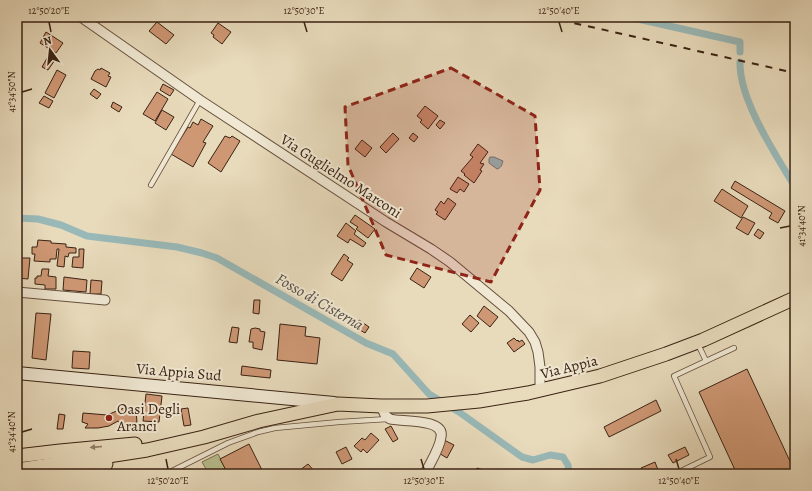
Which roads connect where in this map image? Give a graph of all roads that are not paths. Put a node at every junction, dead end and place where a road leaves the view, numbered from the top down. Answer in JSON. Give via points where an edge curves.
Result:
{"nodes":[{"id":1,"x":80,"y":17,"type":"edge"},
{"id":2,"x":200,"y":100,"type":"junction"},
{"id":3,"x":151,"y":185,"type":"dead end"},
{"id":4,"x":17,"y":292,"type":"edge"},
{"id":5,"x":795,"y":298,"type":"edge"},
{"id":6,"x":105,"y":300,"type":"dead end"},
{"id":7,"x":697,"y":342,"type":"junction"},
{"id":8,"x":734,"y":348,"type":"dead end"},
{"id":9,"x":706,"y":361,"type":"junction"},
{"id":10,"x":17,"y":373,"type":"edge"},
{"id":11,"x":540,"y":391,"type":"junction"},
{"id":12,"x":338,"y":404,"type":"junction"},
{"id":13,"x":381,"y":406,"type":"junction"},
{"id":14,"x":390,"y":419,"type":"junction"},
{"id":15,"x":204,"y":437,"type":"junction"},
{"id":16,"x":17,"y":456,"type":"edge"},
{"id":17,"x":17,"y":470,"type":"edge"},
{"id":18,"x":55,"y":474,"type":"edge"},
{"id":19,"x":166,"y":474,"type":"edge"},
{"id":20,"x":425,"y":474,"type":"edge"},
{"id":21,"x":675,"y":474,"type":"edge"}],
"edges":[{"from":1,"to":2,"type":"street","name":"Via Guglielmo Marconi"},
{"from":2,"to":3,"type":"lane"},
{"from":2,"to":11,"type":"street","name":"Via Guglielmo Marconi","via":[[386,222],[438,253],[499,303],[523,325],[535,342],[539,359]]},
{"from":4,"to":6,"type":"street"},
{"from":5,"to":7,"type":"main road","name":"Via Appia"},
{"from":7,"to":9,"type":"lane"},
{"from":7,"to":11,"type":"main road","name":"Via Appia","via":[[611,373]]},
{"from":8,"to":9,"type":"lane"},
{"from":9,"to":21,"type":"lane","via":[[674,376],[710,457]]},
{"from":10,"to":12,"type":"main road","name":"Via Appia Sud"},
{"from":11,"to":13,"type":"main road","name":"Via Appia","via":[[454,404],[418,407]]},
{"from":12,"to":13,"type":"main road","name":"Via Appia"},
{"from":12,"to":15,"type":"main road","name":"Via Appia","via":[[250,423]]},
{"from":13,"to":14,"type":"street","via":[[384,414]]},
{"from":14,"to":19,"type":"lane","via":[[264,430],[228,443]]},
{"from":14,"to":20,"type":"street","via":[[430,424],[438,426],[441,430],[441,438]]},
{"from":15,"to":16,"type":"main road","one_way":true},
{"from":15,"to":17,"type":"main road","via":[[147,450]]},
{"from":15,"to":18,"type":"main road","via":[[140,456]]}]}
